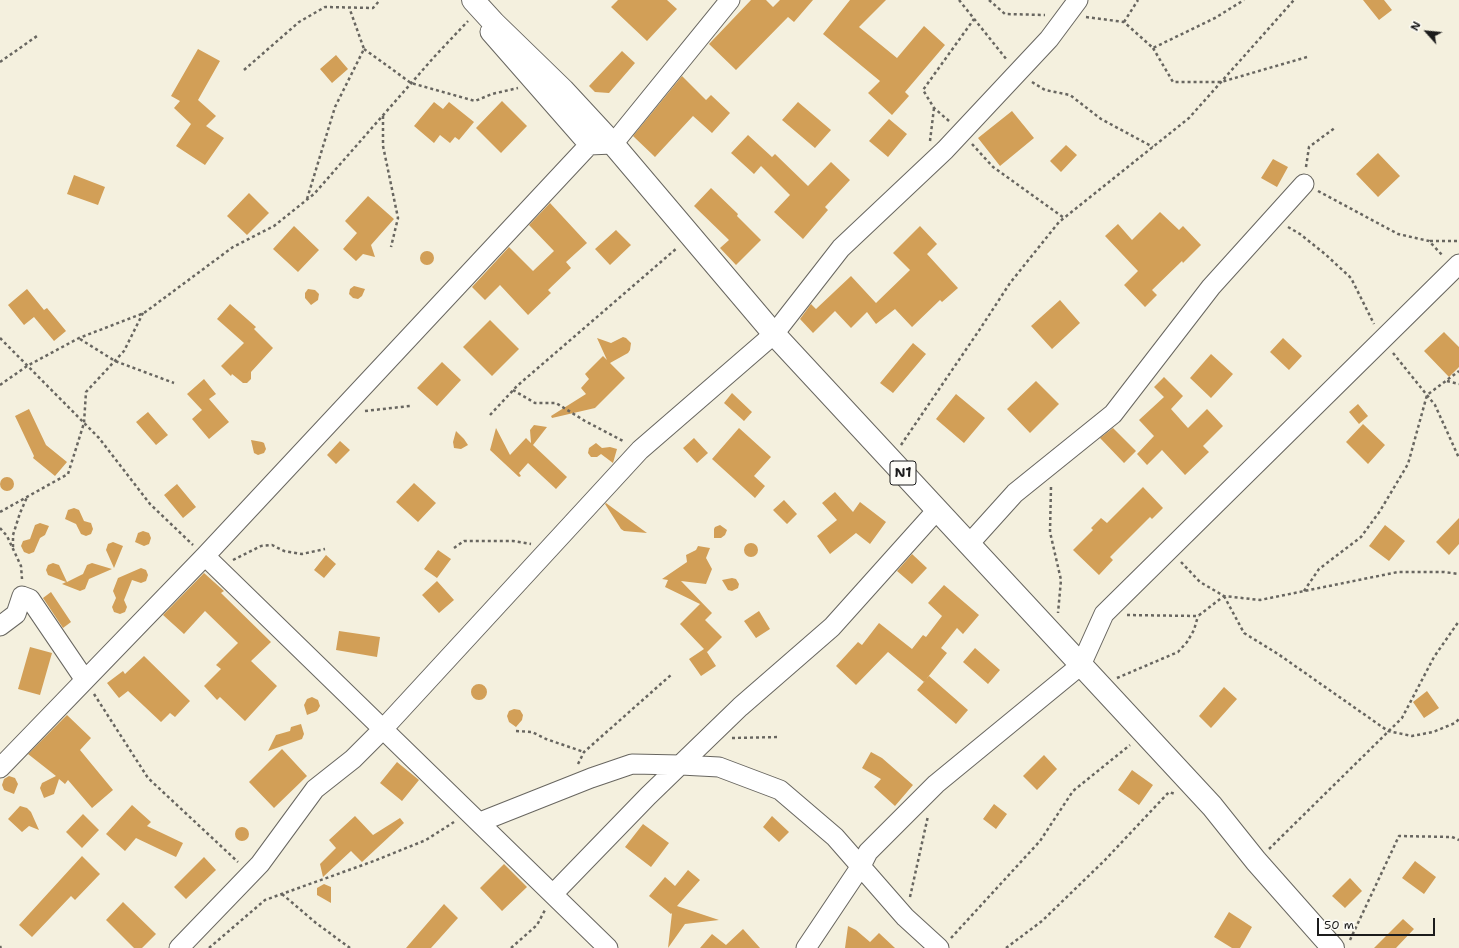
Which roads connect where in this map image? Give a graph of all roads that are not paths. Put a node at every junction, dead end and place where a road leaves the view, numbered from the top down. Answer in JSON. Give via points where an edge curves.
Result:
{"nodes":[{"id":1,"x":463,"y":0,"type":"edge"},
{"id":2,"x":730,"y":0,"type":"edge"},
{"id":3,"x":474,"y":7,"type":"edge"},
{"id":4,"x":1072,"y":8,"type":"edge"},
{"id":5,"x":613,"y":144,"type":"junction"},
{"id":6,"x":589,"y":145,"type":"junction"},
{"id":7,"x":1304,"y":184,"type":"road end"},
{"id":8,"x":1457,"y":266,"type":"edge"},
{"id":9,"x":774,"y":334,"type":"junction"},
{"id":10,"x":937,"y":510,"type":"junction"},
{"id":11,"x":969,"y":544,"type":"junction"},
{"id":12,"x":210,"y":562,"type":"junction"},
{"id":13,"x":0,"y":626,"type":"edge"},
{"id":14,"x":1081,"y":665,"type":"junction"},
{"id":15,"x":85,"y":680,"type":"junction"},
{"id":16,"x":383,"y":729,"type":"junction"},
{"id":17,"x":681,"y":765,"type":"junction"},
{"id":18,"x":0,"y":768,"type":"edge"},
{"id":19,"x":475,"y":817,"type":"junction"},
{"id":20,"x":861,"y":866,"type":"junction"},
{"id":21,"x":553,"y":894,"type":"junction"},
{"id":22,"x":1341,"y":944,"type":"edge"},
{"id":23,"x":938,"y":947,"type":"edge"},
{"id":24,"x":179,"y":948,"type":"edge"},
{"id":25,"x":608,"y":948,"type":"edge"},
{"id":26,"x":806,"y":948,"type":"edge"}],
"edges":[{"from":1,"to":3,"type":"street"},
{"from":2,"to":5,"type":"street"},
{"from":3,"to":5,"type":"highway","number":"N1","via":[[563,90]]},
{"from":3,"to":6,"type":"street"},
{"from":4,"to":9,"type":"street","via":[[1049,39],[945,150],[841,248]]},
{"from":5,"to":6,"type":"street"},
{"from":5,"to":9,"type":"highway","number":"N1"},
{"from":6,"to":12,"type":"street","via":[[337,414]]},
{"from":7,"to":11,"type":"street","via":[[1211,287],[1113,414],[1015,493]]},
{"from":8,"to":14,"type":"street","via":[[1104,614]]},
{"from":9,"to":10,"type":"highway","number":"N1"},
{"from":9,"to":16,"type":"street","via":[[640,450]]},
{"from":10,"to":11,"type":"highway","number":"N1"},
{"from":10,"to":17,"type":"street","via":[[832,627],[740,707]]},
{"from":11,"to":14,"type":"highway","number":"N1"},
{"from":12,"to":15,"type":"street"},
{"from":12,"to":16,"type":"street"},
{"from":13,"to":15,"type":"street","via":[[16,614],[22,596],[30,599]]},
{"from":14,"to":20,"type":"street","via":[[936,784],[868,852]]},
{"from":14,"to":22,"type":"highway","number":"N1","via":[[1212,806],[1256,861]]},
{"from":15,"to":18,"type":"street"},
{"from":16,"to":19,"type":"street"},
{"from":16,"to":24,"type":"street","via":[[353,759],[315,789],[260,864]]},
{"from":17,"to":19,"type":"street","via":[[632,764]]},
{"from":17,"to":20,"type":"street","via":[[719,767],[780,790],[835,837]]},
{"from":17,"to":21,"type":"street"},
{"from":19,"to":21,"type":"street"},
{"from":20,"to":23,"type":"street","via":[[906,917]]},
{"from":20,"to":26,"type":"street"},
{"from":21,"to":25,"type":"street"}]}
